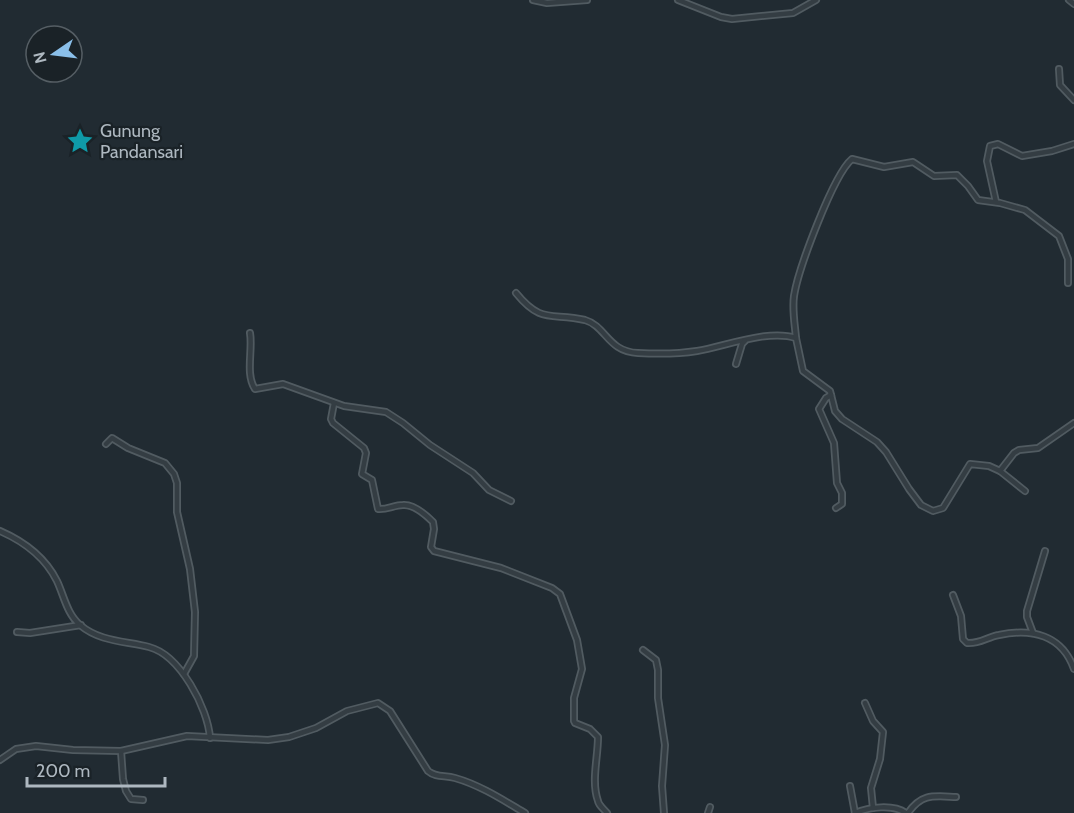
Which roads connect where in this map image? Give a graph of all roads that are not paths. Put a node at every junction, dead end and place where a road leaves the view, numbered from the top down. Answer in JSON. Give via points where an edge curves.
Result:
{"nodes":[{"id":1,"x":533,"y":0,"type":"edge"},
{"id":2,"x":587,"y":0,"type":"edge"},
{"id":3,"x":678,"y":0,"type":"edge"},
{"id":4,"x":816,"y":0,"type":"edge"},
{"id":5,"x":1069,"y":0,"type":"edge"},
{"id":6,"x":1074,"y":4,"type":"edge"},
{"id":7,"x":1059,"y":69,"type":"dead end"},
{"id":8,"x":1074,"y":100,"type":"edge"},
{"id":9,"x":1074,"y":144,"type":"edge"},
{"id":10,"x":996,"y":202,"type":"junction"},
{"id":11,"x":1068,"y":283,"type":"dead end"},
{"id":12,"x":516,"y":293,"type":"dead end"},
{"id":13,"x":250,"y":333,"type":"dead end"},
{"id":14,"x":796,"y":338,"type":"junction"},
{"id":15,"x":745,"y":341,"type":"junction"},
{"id":16,"x":736,"y":364,"type":"dead end"},
{"id":17,"x":831,"y":395,"type":"junction"},
{"id":18,"x":334,"y":403,"type":"junction"},
{"id":19,"x":1074,"y":423,"type":"edge"},
{"id":20,"x":106,"y":444,"type":"dead end"},
{"id":21,"x":1000,"y":471,"type":"junction"},
{"id":22,"x":1025,"y":491,"type":"dead end"},
{"id":23,"x":511,"y":501,"type":"dead end"},
{"id":24,"x":836,"y":508,"type":"dead end"},
{"id":25,"x":0,"y":531,"type":"edge"},
{"id":26,"x":1045,"y":551,"type":"dead end"},
{"id":27,"x":953,"y":595,"type":"dead end"},
{"id":28,"x":81,"y":625,"type":"junction"},
{"id":29,"x":17,"y":632,"type":"dead end"},
{"id":30,"x":1033,"y":633,"type":"junction"},
{"id":31,"x":643,"y":650,"type":"dead end"},
{"id":32,"x":1074,"y":669,"type":"edge"},
{"id":33,"x":184,"y":674,"type":"junction"},
{"id":34,"x":865,"y":703,"type":"dead end"},
{"id":35,"x":210,"y":738,"type":"junction"},
{"id":36,"x":121,"y":751,"type":"junction"},
{"id":37,"x":0,"y":760,"type":"edge"},
{"id":38,"x":850,"y":786,"type":"dead end"},
{"id":39,"x":956,"y":797,"type":"dead end"},
{"id":40,"x":143,"y":800,"type":"dead end"},
{"id":41,"x":873,"y":808,"type":"junction"},
{"id":42,"x":525,"y":813,"type":"edge"},
{"id":43,"x":607,"y":813,"type":"edge"},
{"id":44,"x":664,"y":813,"type":"edge"},
{"id":45,"x":855,"y":813,"type":"edge"},
{"id":46,"x":907,"y":813,"type":"edge"}],
"edges":[{"from":1,"to":2,"type":"street"},
{"from":3,"to":4,"type":"street","via":[[732,19],[793,13]]},
{"from":5,"to":6,"type":"street"},
{"from":7,"to":8,"type":"street","via":[[1060,85]]},
{"from":9,"to":10,"type":"street","via":[[1022,156],[998,144],[990,146],[987,164]]},
{"from":10,"to":11,"type":"street","via":[[1025,210],[1059,236],[1068,259]]},
{"from":10,"to":14,"type":"street","via":[[978,200],[957,176],[934,176],[913,162],[884,167],[852,159],[836,181],[801,266],[794,299]]},
{"from":12,"to":15,"type":"street","via":[[539,314],[592,322],[616,347],[635,354],[695,351]]},
{"from":13,"to":18,"type":"street","via":[[253,388],[283,384]]},
{"from":14,"to":15,"type":"street"},
{"from":14,"to":17,"type":"street","via":[[803,371]]},
{"from":15,"to":16,"type":"street"},
{"from":17,"to":21,"type":"street","via":[[838,416],[877,442],[927,509],[943,508],[970,464]]},
{"from":17,"to":24,"type":"street","via":[[819,409],[834,443],[837,483],[843,498]]},
{"from":18,"to":23,"type":"street","via":[[393,416],[473,473],[489,490]]},
{"from":18,"to":43,"type":"street","via":[[333,423],[364,448],[362,474],[372,480],[378,508],[411,506],[433,522],[431,547],[435,551],[507,570],[560,594],[577,640],[582,669],[574,698],[574,721],[598,737],[597,796]]},
{"from":19,"to":21,"type":"street","via":[[1038,448],[1018,450]]},
{"from":20,"to":33,"type":"street","via":[[112,438],[165,463],[174,474],[195,612],[194,656]]},
{"from":21,"to":22,"type":"street"},
{"from":25,"to":28,"type":"street","via":[[22,541],[48,567],[69,612]]},
{"from":26,"to":30,"type":"street","via":[[1027,610]]},
{"from":27,"to":30,"type":"street","via":[[967,643],[998,635]]},
{"from":28,"to":29,"type":"street"},
{"from":28,"to":33,"type":"street","via":[[102,637],[162,652]]},
{"from":30,"to":32,"type":"street","via":[[1060,646]]},
{"from":31,"to":44,"type":"street","via":[[656,660],[658,670],[665,746]]},
{"from":33,"to":35,"type":"street","via":[[198,698]]},
{"from":34,"to":41,"type":"street","via":[[883,732],[871,788]]},
{"from":35,"to":36,"type":"street","via":[[187,736]]},
{"from":35,"to":42,"type":"street","via":[[289,737],[347,711],[378,703],[390,711],[433,775],[465,781]]},
{"from":36,"to":37,"type":"street","via":[[36,746],[16,749]]},
{"from":36,"to":40,"type":"street","via":[[126,791],[131,799]]},
{"from":38,"to":45,"type":"street"},
{"from":39,"to":46,"type":"street","via":[[925,798]]},
{"from":41,"to":45,"type":"street"},
{"from":41,"to":46,"type":"street"}]}
